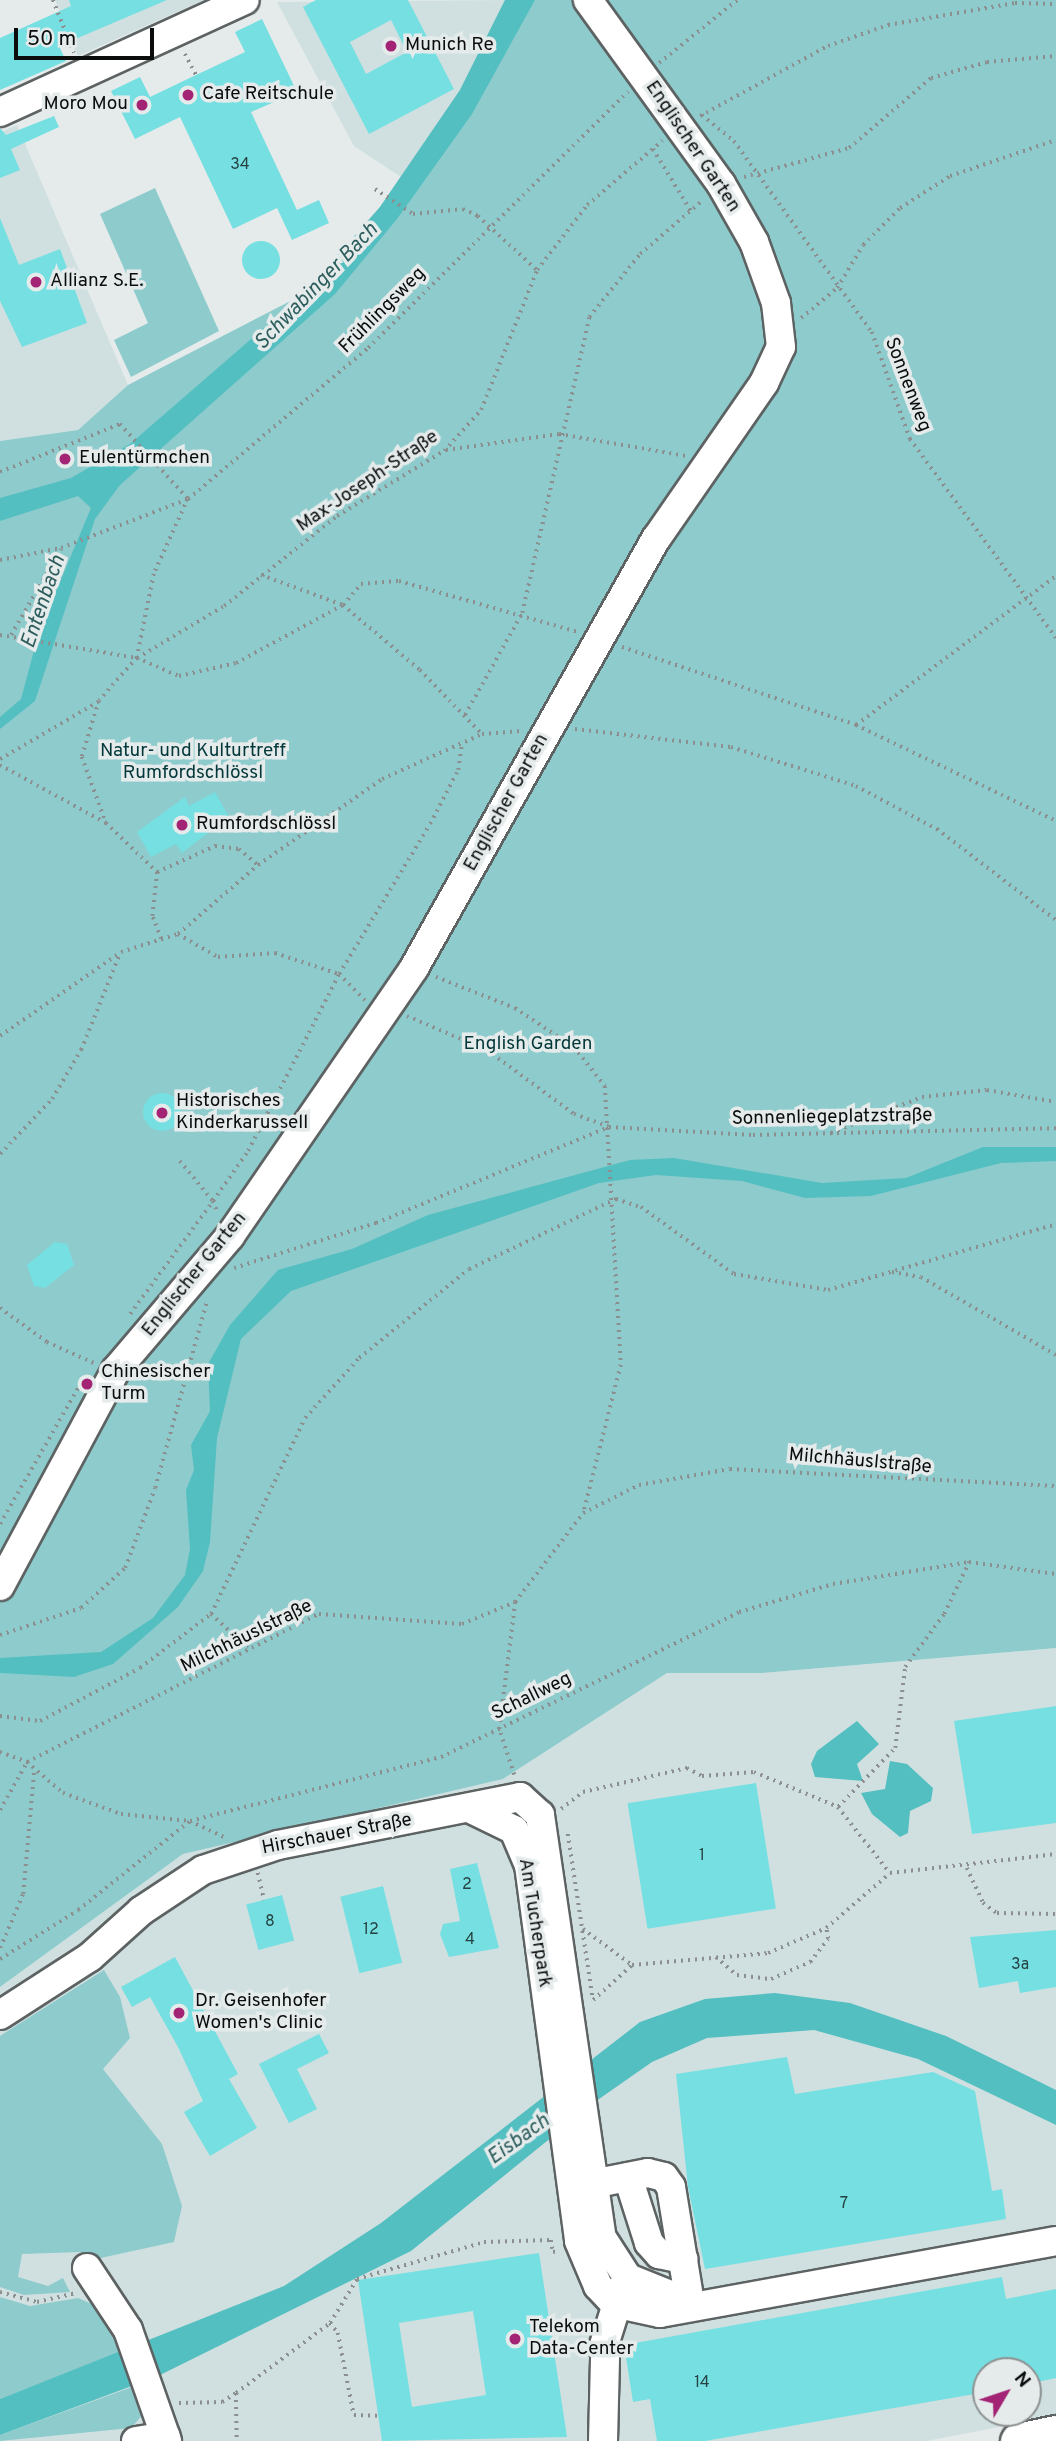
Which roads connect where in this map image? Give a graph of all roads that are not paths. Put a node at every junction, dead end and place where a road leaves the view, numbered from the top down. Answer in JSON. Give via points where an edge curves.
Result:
{"nodes":[{"id":1,"x":588,"y":0,"type":"edge"},
{"id":2,"x":233,"y":3,"type":"edge"},
{"id":3,"x":0,"y":112,"type":"edge"},
{"id":4,"x":0,"y":1586,"type":"edge"},
{"id":5,"x":471,"y":1809,"type":"junction"},
{"id":6,"x":0,"y":2015,"type":"edge"},
{"id":7,"x":565,"y":2061,"type":"junction"},
{"id":8,"x":628,"y":2177,"type":"junction"},
{"id":9,"x":583,"y":2186,"type":"junction"},
{"id":10,"x":1056,"y":2241,"type":"edge"},
{"id":11,"x":683,"y":2259,"type":"junction"},
{"id":12,"x":87,"y":2268,"type":"dead end"},
{"id":13,"x":628,"y":2278,"type":"junction"},
{"id":14,"x":614,"y":2303,"type":"junction"},
{"id":15,"x":690,"y":2303,"type":"junction"},
{"id":16,"x":161,"y":2420,"type":"edge"},
{"id":17,"x":1056,"y":2433,"type":"edge"},
{"id":18,"x":135,"y":2441,"type":"edge"},
{"id":19,"x":600,"y":2441,"type":"edge"},
{"id":20,"x":1017,"y":2441,"type":"edge"}],
"edges":[{"from":1,"to":4,"type":"street","name":"Englischer Garten","via":[[645,76],[690,120],[768,273],[783,332],[764,383],[707,461],[548,728],[414,968],[230,1236],[103,1369]]},
{"from":2,"to":3,"type":"street"},
{"from":5,"to":6,"type":"street","name":"Hirschauer Straße","via":[[253,1866],[193,1876],[90,1957]]},
{"from":5,"to":7,"type":"street","name":"Am Tucherpark","via":[[514,1830],[529,1865]]},
{"from":5,"to":7,"type":"street","name":"Am Tucherpark","via":[[510,1796],[540,1815]]},
{"from":7,"to":9,"type":"street","name":"Am Tucherpark"},
{"from":8,"to":9,"type":"street"},
{"from":8,"to":11,"type":"street","via":[[649,2243],[659,2254]]},
{"from":8,"to":11,"type":"street","via":[[648,2173],[671,2188]]},
{"from":9,"to":13,"type":"street","name":"Am Tucherpark","via":[[602,2238]]},
{"from":9,"to":14,"type":"street","name":"Am Tucherpark","via":[[588,2267]]},
{"from":10,"to":15,"type":"street"},
{"from":11,"to":15,"type":"street"},
{"from":12,"to":16,"type":"street","via":[[128,2330]]},
{"from":13,"to":14,"type":"street"},
{"from":13,"to":15,"type":"street"},
{"from":14,"to":15,"type":"street","via":[[660,2313]]},
{"from":14,"to":19,"type":"street","via":[[604,2353]]},
{"from":16,"to":18,"type":"street"},
{"from":17,"to":20,"type":"main road"}]}
